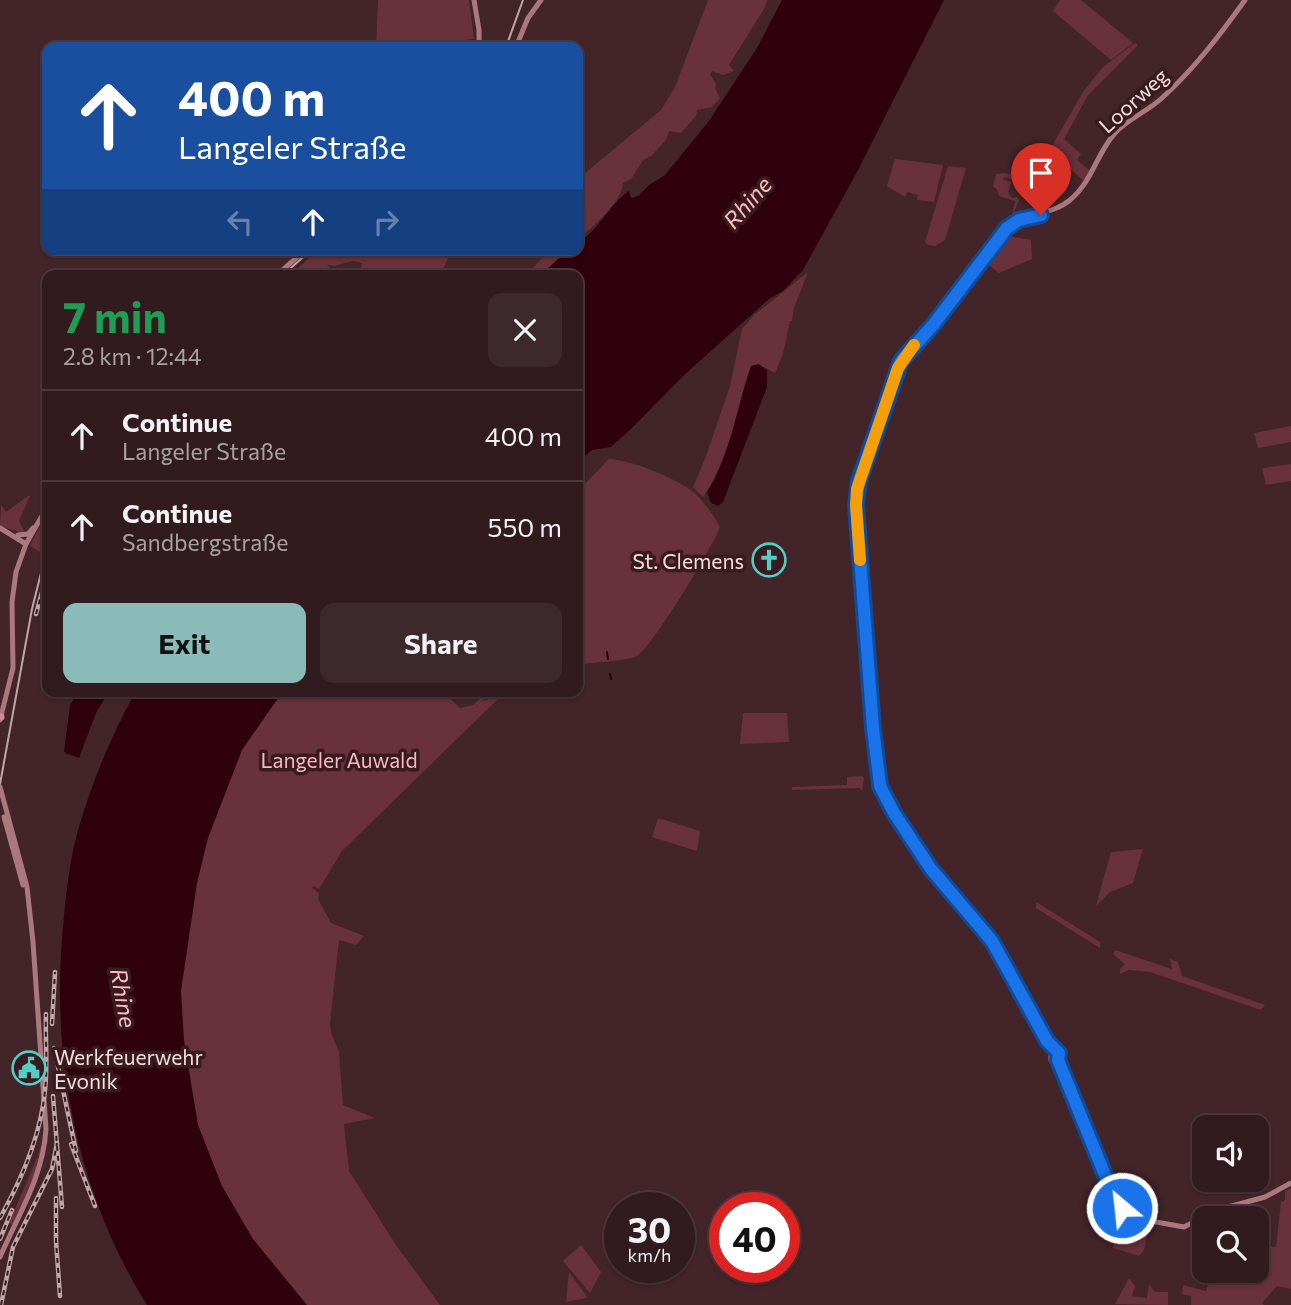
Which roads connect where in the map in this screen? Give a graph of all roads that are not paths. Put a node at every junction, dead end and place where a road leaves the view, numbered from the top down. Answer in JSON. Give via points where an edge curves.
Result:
{"nodes":[{"id":1,"x":474,"y":0,"type":"edge"},
{"id":2,"x":541,"y":0,"type":"edge"},
{"id":3,"x":1245,"y":0,"type":"edge"},
{"id":4,"x":478,"y":42,"type":"edge"},
{"id":5,"x":518,"y":42,"type":"edge"},
{"id":6,"x":298,"y":256,"type":"edge"},
{"id":7,"x":283,"y":270,"type":"edge"},
{"id":8,"x":42,"y":516,"type":"edge"},
{"id":9,"x":40,"y":520,"type":"junction"},
{"id":10,"x":2,"y":530,"type":"edge"},
{"id":11,"x":18,"y":536,"type":"junction"},
{"id":12,"x":27,"y":542,"type":"junction"},
{"id":13,"x":2,"y":708,"type":"edge"},
{"id":14,"x":0,"y":718,"type":"edge"},
{"id":15,"x":0,"y":787,"type":"edge"},
{"id":16,"x":0,"y":800,"type":"edge"},
{"id":17,"x":26,"y":891,"type":"junction"},
{"id":18,"x":1291,"y":1183,"type":"edge"},
{"id":19,"x":0,"y":1257,"type":"edge"}],
"edges":[{"from":1,"to":4,"type":"street"},
{"from":2,"to":5,"type":"street"},
{"from":3,"to":18,"type":"street","name":"Loorweg","via":[[1184,76],[1112,136],[1073,198],[1050,212],[1014,223],[1002,234],[911,348],[900,363],[857,489],[856,505],[878,781],[939,880],[992,941],[1053,1052],[1059,1055],[1107,1180],[1123,1205],[1131,1203],[1132,1211],[1148,1220],[1184,1227]]},
{"from":6,"to":7,"type":"street"},
{"from":8,"to":9,"type":"street"},
{"from":9,"to":11,"type":"street","via":[[29,533]]},
{"from":9,"to":12,"type":"street"},
{"from":10,"to":11,"type":"street"},
{"from":10,"to":12,"type":"street"},
{"from":11,"to":12,"type":"street"},
{"from":12,"to":13,"type":"street","via":[[13,584],[13,668]]},
{"from":13,"to":14,"type":"street"},
{"from":15,"to":17,"type":"street"},
{"from":16,"to":17,"type":"street"},
{"from":17,"to":19,"type":"street","via":[[45,1139],[33,1188]]}]}
